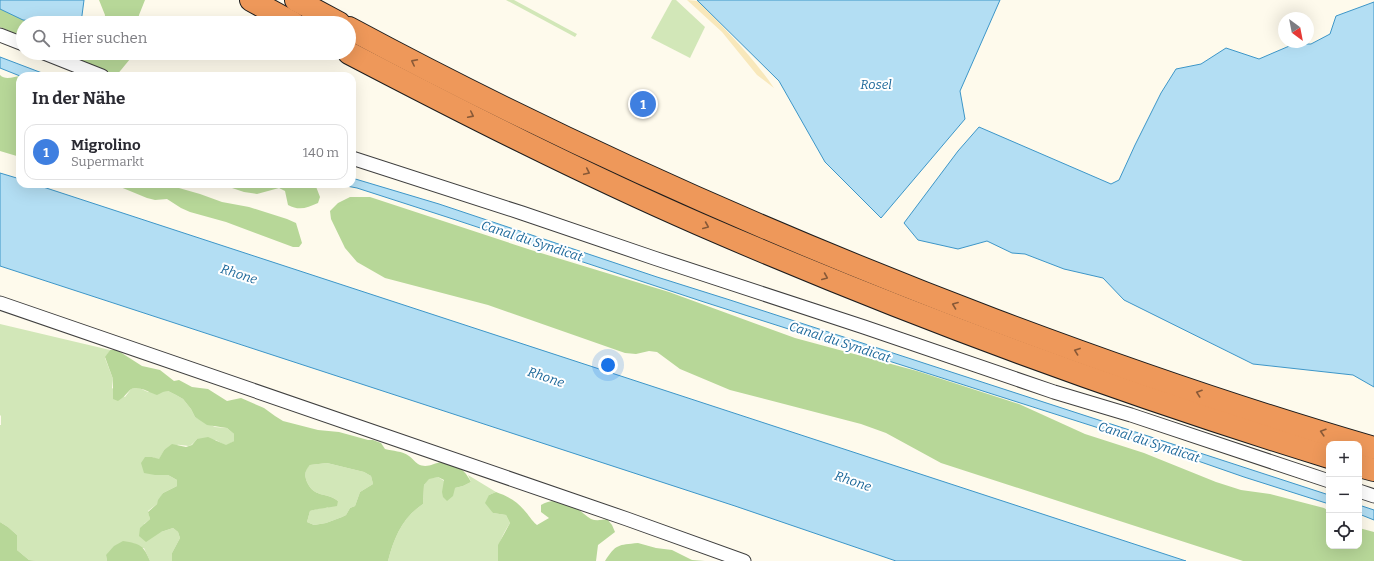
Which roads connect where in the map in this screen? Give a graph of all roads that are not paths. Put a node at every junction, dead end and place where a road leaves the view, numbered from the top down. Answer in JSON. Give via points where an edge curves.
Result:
{"nodes":[{"id":1,"x":250,"y":0,"type":"edge"},
{"id":2,"x":296,"y":0,"type":"edge"},
{"id":3,"x":279,"y":16,"type":"edge"},
{"id":4,"x":326,"y":16,"type":"edge"},
{"id":5,"x":356,"y":32,"type":"edge"},
{"id":6,"x":0,"y":35,"type":"edge"},
{"id":7,"x":16,"y":41,"type":"edge"},
{"id":8,"x":356,"y":57,"type":"edge"},
{"id":9,"x":62,"y":60,"type":"edge"},
{"id":10,"x":92,"y":72,"type":"edge"},
{"id":11,"x":356,"y":159,"type":"edge"},
{"id":12,"x":0,"y":303,"type":"edge"},
{"id":13,"x":1374,"y":448,"type":"edge"},
{"id":14,"x":1326,"y":456,"type":"edge"},
{"id":15,"x":1362,"y":467,"type":"edge"},
{"id":16,"x":1374,"y":470,"type":"edge"},
{"id":17,"x":1326,"y":480,"type":"edge"},
{"id":18,"x":1362,"y":492,"type":"edge"},
{"id":19,"x":1374,"y":496,"type":"edge"},
{"id":20,"x":744,"y":561,"type":"edge"}],
"edges":[{"from":1,"to":3,"type":"highway"},
{"from":2,"to":4,"type":"highway"},
{"from":13,"to":5,"type":"highway","one_way":true,"via":[[1123,367],[837,259],[593,151]]},
{"from":6,"to":7,"type":"street"},
{"from":8,"to":14,"type":"highway","one_way":true,"via":[[579,168],[697,223],[845,285],[942,324],[1115,387]]},
{"from":9,"to":10,"type":"street"},
{"from":11,"to":17,"type":"street"},
{"from":12,"to":20,"type":"street"},
{"from":15,"to":16,"type":"highway"},
{"from":18,"to":19,"type":"street"}]}
